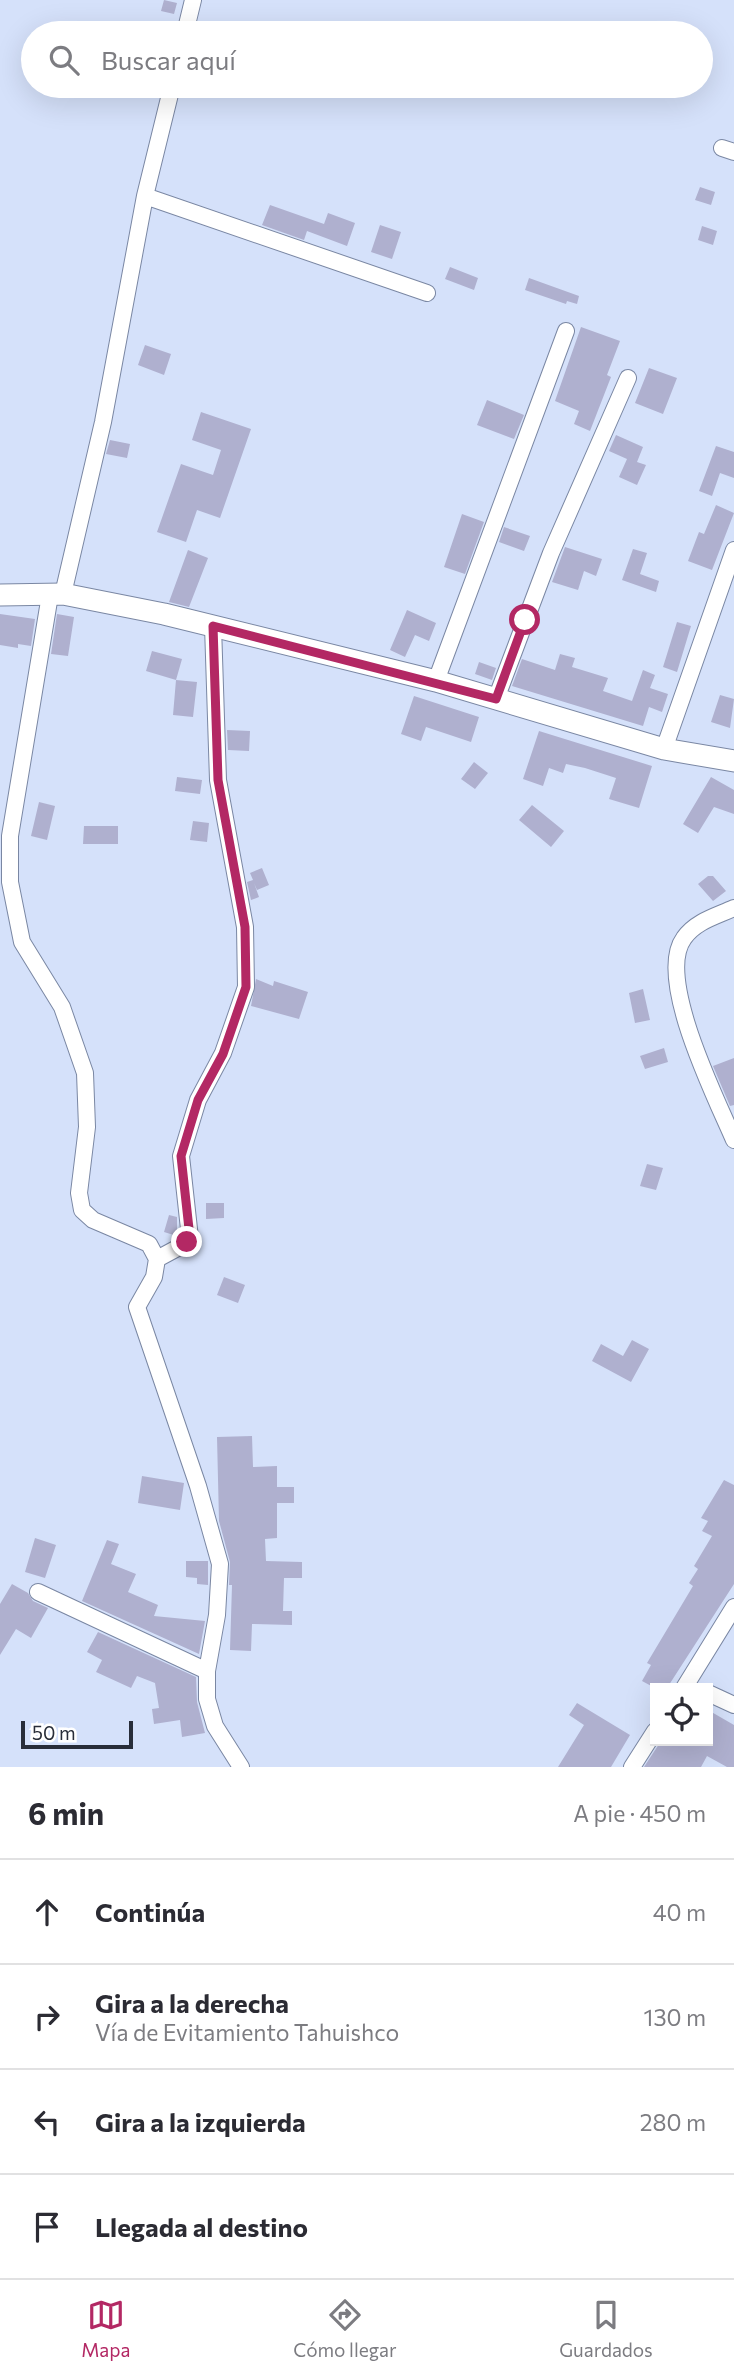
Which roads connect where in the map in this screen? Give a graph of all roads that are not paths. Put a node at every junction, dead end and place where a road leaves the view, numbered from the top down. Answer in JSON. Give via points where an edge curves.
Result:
{"nodes":[{"id":1,"x":193,"y":0,"type":"edge"},
{"id":2,"x":188,"y":21,"type":"edge"},
{"id":3,"x":169,"y":98,"type":"edge"},
{"id":4,"x":145,"y":196,"type":"junction"},
{"id":5,"x":427,"y":293,"type":"dead end"},
{"id":6,"x":566,"y":331,"type":"dead end"},
{"id":7,"x":628,"y":378,"type":"dead end"},
{"id":8,"x":734,"y":550,"type":"edge"},
{"id":9,"x":57,"y":594,"type":"junction"},
{"id":10,"x":0,"y":595,"type":"edge"},
{"id":11,"x":213,"y":626,"type":"junction"},
{"id":12,"x":436,"y":681,"type":"junction"},
{"id":13,"x":496,"y":699,"type":"junction"},
{"id":14,"x":664,"y":749,"type":"junction"},
{"id":15,"x":734,"y":761,"type":"edge"},
{"id":16,"x":734,"y":908,"type":"edge"},
{"id":17,"x":734,"y":1140,"type":"edge"},
{"id":18,"x":157,"y":1259,"type":"junction"},
{"id":19,"x":38,"y":1592,"type":"dead end"},
{"id":20,"x":734,"y":1607,"type":"edge"},
{"id":21,"x":207,"y":1671,"type":"junction"},
{"id":22,"x":692,"y":1683,"type":"edge"},
{"id":23,"x":713,"y":1695,"type":"edge"},
{"id":24,"x":734,"y":1705,"type":"edge"},
{"id":25,"x":650,"y":1739,"type":"edge"},
{"id":26,"x":241,"y":1767,"type":"edge"},
{"id":27,"x":632,"y":1767,"type":"edge"}],
"edges":[{"from":1,"to":2,"type":"street"},
{"from":3,"to":4,"type":"street"},
{"from":4,"to":5,"type":"street"},
{"from":4,"to":9,"type":"street","via":[[103,422]]},
{"from":6,"to":12,"type":"street"},
{"from":7,"to":13,"type":"street","via":[[551,553]]},
{"from":8,"to":14,"type":"street"},
{"from":9,"to":10,"type":"main road"},
{"from":9,"to":11,"type":"main road"},
{"from":9,"to":18,"type":"street","via":[[10,836],[10,883],[22,942],[62,1007],[85,1073],[88,1127],[79,1193],[82,1210],[93,1220],[149,1244]]},
{"from":11,"to":12,"type":"main road"},
{"from":11,"to":18,"type":"street","via":[[218,780],[245,927],[246,987],[223,1054],[198,1100],[181,1156],[190,1238]]},
{"from":12,"to":13,"type":"main road"},
{"from":13,"to":14,"type":"main road"},
{"from":14,"to":15,"type":"main road"},
{"from":16,"to":17,"type":"street","via":[[703,921],[684,938],[675,958],[678,999]]},
{"from":18,"to":21,"type":"street","via":[[154,1277],[137,1307],[220,1564]]},
{"from":19,"to":21,"type":"street"},
{"from":20,"to":22,"type":"street"},
{"from":21,"to":26,"type":"street","via":[[207,1699],[215,1726]]},
{"from":23,"to":24,"type":"street"},
{"from":25,"to":27,"type":"street"}]}
